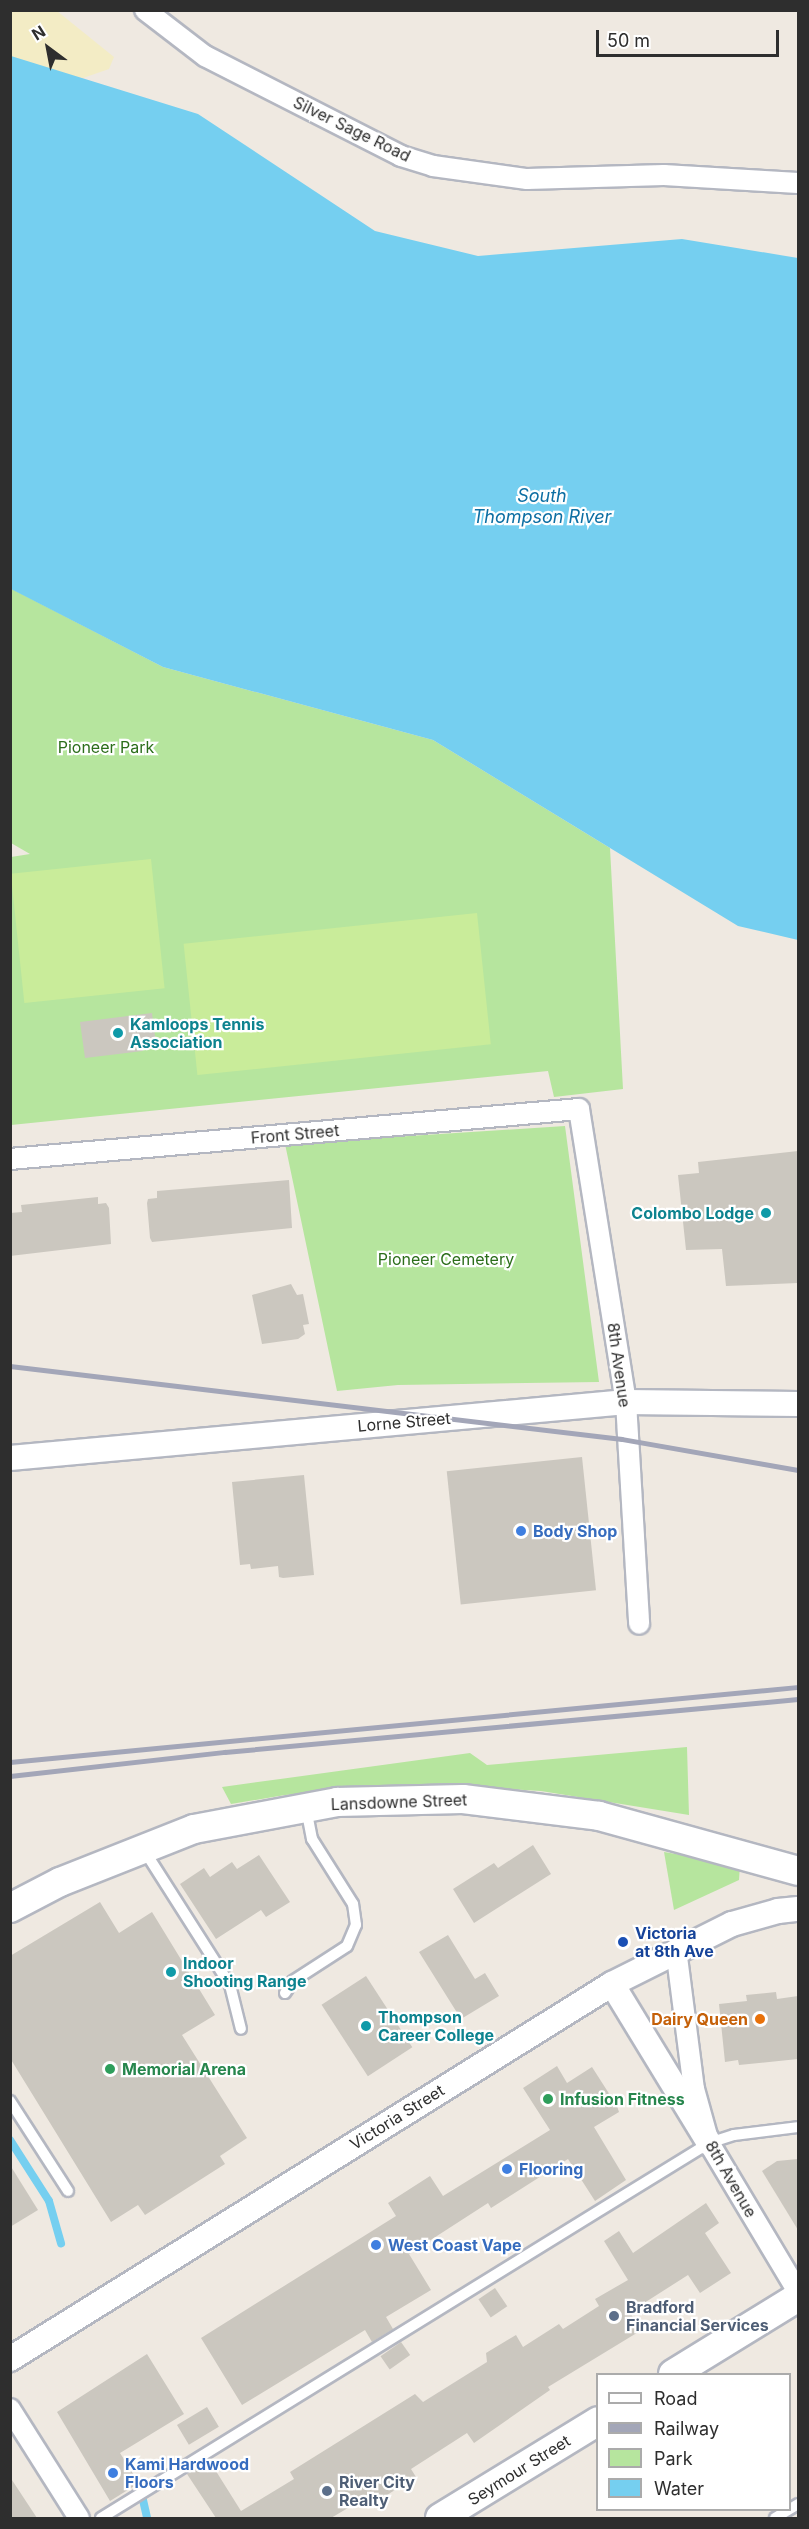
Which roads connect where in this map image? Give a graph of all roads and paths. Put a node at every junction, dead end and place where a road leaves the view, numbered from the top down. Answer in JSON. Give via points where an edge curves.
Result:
{"nodes":[{"id":1,"x":144,"y":10,"type":"edge"},
{"id":2,"x":798,"y":183,"type":"edge"},
{"id":3,"x":579,"y":1109,"type":"joint"},
{"id":4,"x":10,"y":1159,"type":"edge"},
{"id":5,"x":626,"y":1402,"type":"junction"},
{"id":6,"x":798,"y":1404,"type":"edge"},
{"id":7,"x":10,"y":1458,"type":"edge"},
{"id":8,"x":639,"y":1624,"type":"dead end"},
{"id":9,"x":306,"y":1808,"type":"junction"},
{"id":10,"x":142,"y":1848,"type":"junction"},
{"id":11,"x":798,"y":1871,"type":"edge"},
{"id":12,"x":10,"y":1908,"type":"edge"},
{"id":13,"x":798,"y":1909,"type":"edge"},
{"id":14,"x":676,"y":1949,"type":"junction"},
{"id":15,"x":612,"y":1984,"type":"junction"},
{"id":16,"x":285,"y":1993,"type":"dead end"},
{"id":17,"x":241,"y":2029,"type":"dead end"},
{"id":18,"x":10,"y":2101,"type":"edge"},
{"id":19,"x":798,"y":2127,"type":"edge"},
{"id":20,"x":709,"y":2143,"type":"junction"},
{"id":21,"x":68,"y":2191,"type":"dead end"},
{"id":22,"x":798,"y":2292,"type":"edge"},
{"id":23,"x":798,"y":2296,"type":"edge"},
{"id":24,"x":10,"y":2359,"type":"edge"},
{"id":25,"x":675,"y":2373,"type":"edge"},
{"id":26,"x":10,"y":2409,"type":"edge"},
{"id":27,"x":596,"y":2422,"type":"edge"},
{"id":28,"x":79,"y":2518,"type":"edge"},
{"id":29,"x":101,"y":2518,"type":"edge"},
{"id":30,"x":440,"y":2518,"type":"edge"}],
"edges":[{"from":1,"to":2,"type":"street","name":"Silver Sage Road","via":[[204,56],[401,156],[433,166],[527,179],[664,176]]},
{"from":3,"to":4,"type":"street","name":"Front Street"},
{"from":3,"to":5,"type":"street","name":"8th Avenue"},
{"from":5,"to":6,"type":"street","name":"Lorne Street"},
{"from":5,"to":7,"type":"street","name":"Lorne Street"},
{"from":5,"to":8,"type":"street","name":"8th Avenue"},
{"from":9,"to":10,"type":"main road","name":"Lansdowne Street","via":[[194,1829]]},
{"from":9,"to":11,"type":"main road","name":"Lansdowne Street","via":[[337,1802],[463,1799],[581,1813],[670,1833]]},
{"from":9,"to":16,"type":"lane","via":[[312,1839],[353,1904],[356,1926],[347,1946],[293,1981]]},
{"from":10,"to":12,"type":"main road","name":"Lansdowne Street"},
{"from":10,"to":17,"type":"lane","via":[[230,1985]]},
{"from":13,"to":14,"type":"street","name":"Victoria Street","via":[[732,1924]]},
{"from":14,"to":15,"type":"street","name":"Victoria Street"},
{"from":14,"to":20,"type":"street","name":"8th Avenue","via":[[692,2079]]},
{"from":15,"to":20,"type":"street"},
{"from":15,"to":24,"type":"street","name":"Victoria Street"},
{"from":18,"to":21,"type":"lane"},
{"from":19,"to":20,"type":"lane","via":[[734,2135]]},
{"from":20,"to":22,"type":"street","name":"8th Avenue"},
{"from":20,"to":29,"type":"lane"},
{"from":23,"to":25,"type":"main road"},
{"from":26,"to":28,"type":"street"},
{"from":27,"to":30,"type":"main road","name":"Seymour Street"}]}
